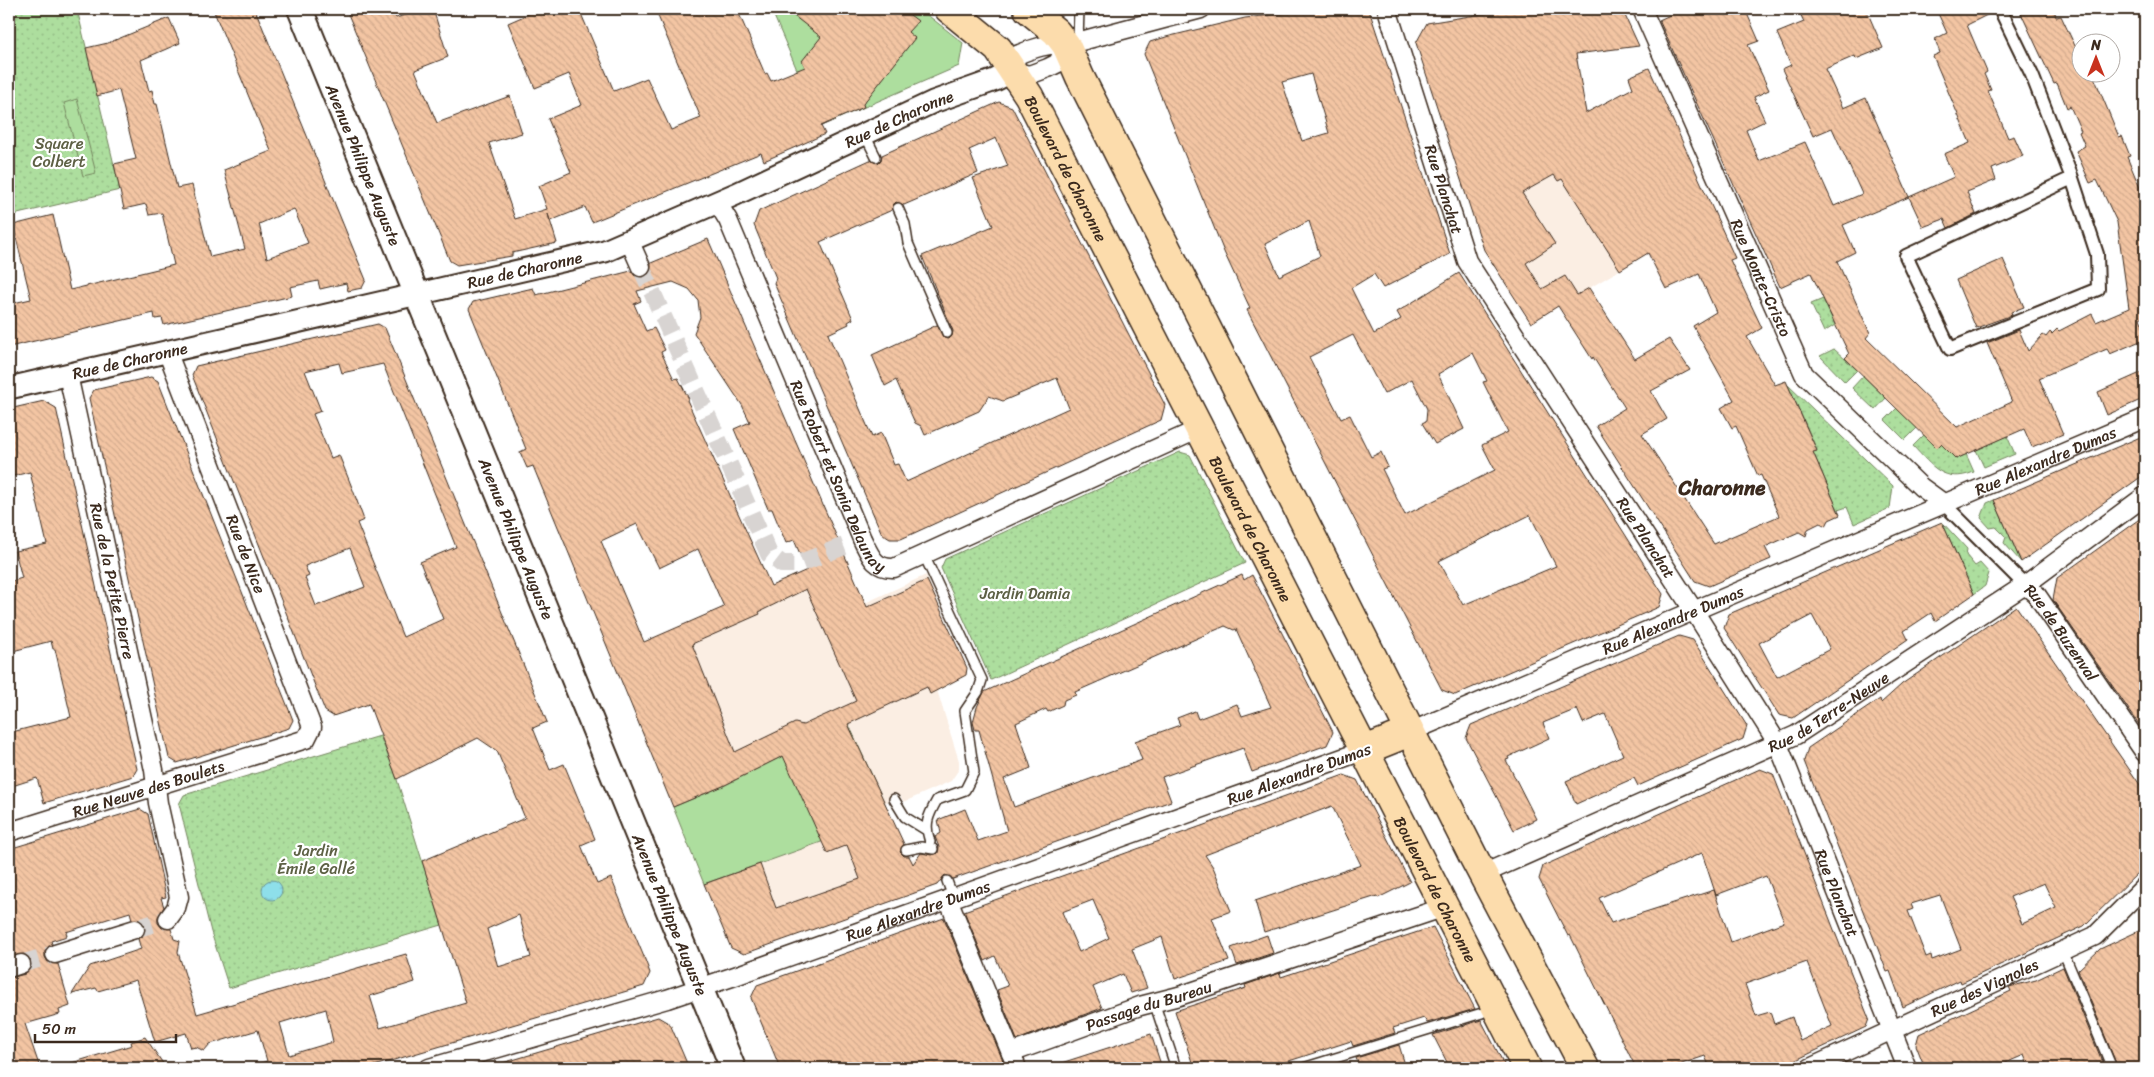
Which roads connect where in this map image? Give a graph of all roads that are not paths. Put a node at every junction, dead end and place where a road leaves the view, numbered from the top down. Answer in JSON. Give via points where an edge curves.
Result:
{"nodes":[{"id":1,"x":300,"y":9,"type":"edge"},
{"id":2,"x":949,"y":9,"type":"edge"},
{"id":3,"x":1028,"y":9,"type":"edge"},
{"id":4,"x":1080,"y":9,"type":"edge"},
{"id":5,"x":1201,"y":9,"type":"edge"},
{"id":6,"x":1388,"y":9,"type":"edge"},
{"id":7,"x":1642,"y":9,"type":"edge"},
{"id":8,"x":2000,"y":9,"type":"edge"},
{"id":9,"x":1072,"y":43,"type":"junction"},
{"id":10,"x":1013,"y":71,"type":"junction"},
{"id":11,"x":864,"y":133,"type":"junction"},
{"id":12,"x":876,"y":157,"type":"dead end"},
{"id":13,"x":2072,"y":178,"type":"junction"},
{"id":14,"x":717,"y":202,"type":"junction"},
{"id":15,"x":898,"y":208,"type":"dead end"},
{"id":16,"x":629,"y":240,"type":"junction"},
{"id":17,"x":641,"y":267,"type":"tunnel mouth"},
{"id":18,"x":417,"y":294,"type":"junction"},
{"id":19,"x":948,"y":333,"type":"dead end"},
{"id":20,"x":167,"y":351,"type":"junction"},
{"id":21,"x":68,"y":375,"type":"junction"},
{"id":22,"x":9,"y":388,"type":"edge"},
{"id":23,"x":2145,"y":418,"type":"edge"},
{"id":24,"x":1199,"y":429,"type":"junction"},
{"id":25,"x":2145,"y":496,"type":"edge"},
{"id":26,"x":1942,"y":503,"type":"junction"},
{"id":27,"x":924,"y":555,"type":"junction"},
{"id":28,"x":2025,"y":585,"type":"junction"},
{"id":29,"x":1694,"y":611,"type":"junction"},
{"id":30,"x":1410,"y":732,"type":"junction"},
{"id":31,"x":1778,"y":744,"type":"junction"},
{"id":32,"x":289,"y":745,"type":"joint"},
{"id":33,"x":1365,"y":750,"type":"junction"},
{"id":34,"x":2145,"y":753,"type":"edge"},
{"id":35,"x":156,"y":787,"type":"junction"},
{"id":36,"x":894,"y":799,"type":"dead end"},
{"id":37,"x":926,"y":830,"type":"junction"},
{"id":38,"x":9,"y":832,"type":"edge"},
{"id":39,"x":906,"y":850,"type":"dead end"},
{"id":40,"x":1483,"y":874,"type":"junction"},
{"id":41,"x":947,"y":880,"type":"dead end"},
{"id":42,"x":2145,"y":886,"type":"edge"},
{"id":43,"x":950,"y":898,"type":"junction"},
{"id":44,"x":1445,"y":908,"type":"junction"},
{"id":45,"x":168,"y":919,"type":"dead end"},
{"id":46,"x":135,"y":929,"type":"tunnel mouth"},
{"id":47,"x":2063,"y":951,"type":"junction"},
{"id":48,"x":55,"y":954,"type":"tunnel mouth"},
{"id":49,"x":701,"y":988,"type":"junction"},
{"id":50,"x":1154,"y":1002,"type":"junction"},
{"id":51,"x":1482,"y":1012,"type":"dead end"},
{"id":52,"x":1892,"y":1031,"type":"junction"},
{"id":53,"x":1014,"y":1061,"type":"edge"},
{"id":54,"x":1174,"y":1062,"type":"dead end"},
{"id":55,"x":429,"y":1068,"type":"edge"},
{"id":56,"x":733,"y":1068,"type":"edge"},
{"id":57,"x":1303,"y":1068,"type":"edge"},
{"id":58,"x":1527,"y":1068,"type":"edge"},
{"id":59,"x":1585,"y":1068,"type":"edge"},
{"id":60,"x":1810,"y":1068,"type":"edge"},
{"id":61,"x":1907,"y":1068,"type":"edge"},
{"id":62,"x":2112,"y":1068,"type":"edge"}],
"edges":[{"from":1,"to":18,"type":"main road","name":"Avenue Philippe Auguste"},
{"from":2,"to":10,"type":"main road","name":"Boulevard de Charonne","via":[[990,41]]},
{"from":3,"to":9,"type":"main road"},
{"from":4,"to":9,"type":"lane"},
{"from":5,"to":9,"type":"street"},
{"from":6,"to":29,"type":"street","name":"Rue Planchat","via":[[1467,261]]},
{"from":7,"to":26,"type":"street","name":"Rue Monte-Cristo","via":[[1804,374],[1921,487]]},
{"from":8,"to":13,"type":"street","via":[[2032,75]]},
{"from":9,"to":10,"type":"street","name":"Rue de Charonne","via":[[1058,63],[1048,68],[1029,75]]},
{"from":9,"to":30,"type":"main road","via":[[1080,77]]},
{"from":10,"to":11,"type":"street","name":"Rue de Charonne"},
{"from":10,"to":24,"type":"main road","name":"Boulevard de Charonne","via":[[1029,96]]},
{"from":11,"to":12,"type":"lane"},
{"from":11,"to":14,"type":"street","name":"Rue de Charonne"},
{"from":13,"to":13,"type":"street","via":[[1906,256],[1950,349],[2098,289],[2096,254]]},
{"from":14,"to":16,"type":"street","name":"Rue de Charonne"},
{"from":14,"to":27,"type":"street","name":"Rue Robert et Sonia Delaunay","via":[[728,220],[875,564],[894,568]]},
{"from":15,"to":19,"type":"lane","via":[[906,224],[908,243]]},
{"from":16,"to":17,"type":"street"},
{"from":16,"to":18,"type":"street","name":"Rue de Charonne","via":[[605,251]]},
{"from":18,"to":20,"type":"street","name":"Rue de Charonne"},
{"from":18,"to":49,"type":"main road","name":"Avenue Philippe Auguste"},
{"from":20,"to":21,"type":"street","name":"Rue de Charonne"},
{"from":20,"to":32,"type":"street","name":"Rue de Nice","via":[[312,727],[306,739]]},
{"from":21,"to":22,"type":"street","name":"Rue de Charonne"},
{"from":21,"to":35,"type":"street","name":"Rue de la Petite Pierre"},
{"from":23,"to":26,"type":"street","name":"Rue Alexandre Dumas"},
{"from":24,"to":27,"type":"street","name":"Rue Robert et Sonia Delaunay"},
{"from":24,"to":33,"type":"main road","name":"Boulevard de Charonne"},
{"from":25,"to":28,"type":"street","name":"Rue de Terre-Neuve"},
{"from":26,"to":28,"type":"street","name":"Rue de Buzenval"},
{"from":26,"to":29,"type":"street","name":"Rue Alexandre Dumas"},
{"from":27,"to":37,"type":"lane","via":[[982,680],[965,711],[974,772],[965,790],[937,800],[926,820]]},
{"from":28,"to":31,"type":"street","name":"Rue de Terre-Neuve"},
{"from":28,"to":34,"type":"street","name":"Rue de Buzenval","via":[[2036,594]]},
{"from":29,"to":30,"type":"street","name":"Rue Alexandre Dumas"},
{"from":29,"to":31,"type":"street","name":"Rue Planchat"},
{"from":30,"to":33,"type":"main road","name":"Rue Alexandre Dumas"},
{"from":30,"to":40,"type":"main road"},
{"from":31,"to":40,"type":"street","name":"Rue de Terre-Neuve"},
{"from":31,"to":52,"type":"street","name":"Rue Planchat"},
{"from":32,"to":35,"type":"street","name":"Rue Neuve des Boulets"},
{"from":33,"to":43,"type":"street","name":"Rue Alexandre Dumas"},
{"from":33,"to":44,"type":"main road","name":"Boulevard de Charonne"},
{"from":35,"to":38,"type":"street","name":"Rue Neuve des Boulets"},
{"from":35,"to":45,"type":"street","name":"Rue de la Petite Pierre","via":[[179,897]]},
{"from":36,"to":37,"type":"lane","via":[[906,816]]},
{"from":37,"to":39,"type":"lane","via":[[932,845]]},
{"from":40,"to":59,"type":"main road"},
{"from":41,"to":43,"type":"lane","name":"Passage du Bureau"},
{"from":42,"to":47,"type":"street","name":"Rue des Vignoles","via":[[2095,936]]},
{"from":43,"to":49,"type":"street","name":"Rue Alexandre Dumas"},
{"from":43,"to":53,"type":"street","name":"Passage du Bureau"},
{"from":44,"to":50,"type":"street","name":"Passage du Bureau"},
{"from":44,"to":58,"type":"main road","name":"Boulevard de Charonne"},
{"from":46,"to":48,"type":"street"},
{"from":47,"to":52,"type":"street","name":"Rue des Vignoles"},
{"from":47,"to":62,"type":"lane"},
{"from":49,"to":55,"type":"street","name":"Rue Alexandre Dumas"},
{"from":49,"to":56,"type":"main road","name":"Avenue Philippe Auguste"},
{"from":50,"to":53,"type":"street","name":"Passage du Bureau"},
{"from":50,"to":54,"type":"lane"},
{"from":51,"to":57,"type":"lane"},
{"from":52,"to":60,"type":"street","name":"Rue des Vignoles"},
{"from":52,"to":61,"type":"street","name":"Rue Planchat"}]}
